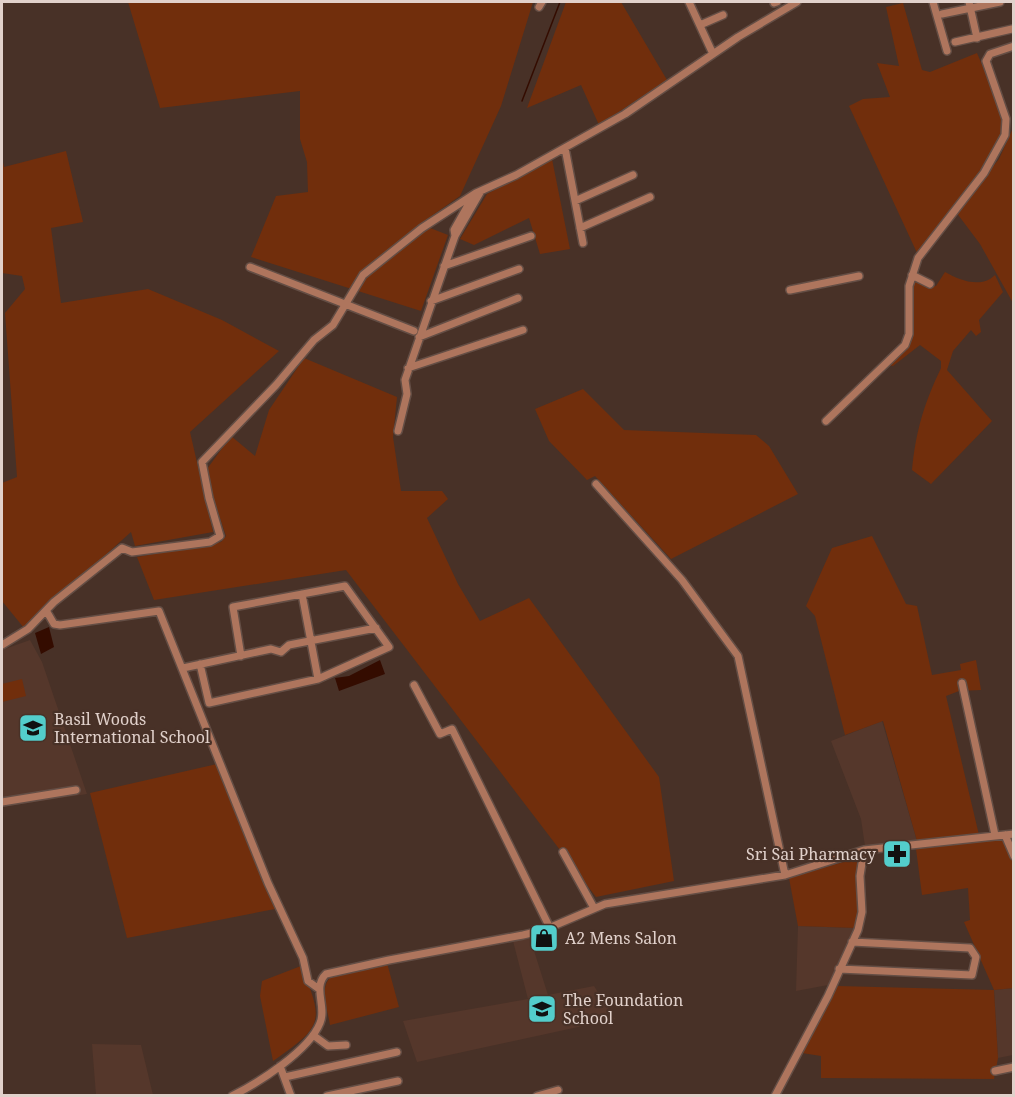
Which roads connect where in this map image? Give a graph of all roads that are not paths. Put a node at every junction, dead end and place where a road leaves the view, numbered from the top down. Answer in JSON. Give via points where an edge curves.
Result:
{"nodes":[{"id":1,"x":689,"y":2,"type":"edge"},
{"id":2,"x":797,"y":2,"type":"edge"},
{"id":3,"x":933,"y":2,"type":"edge"},
{"id":4,"x":1000,"y":2,"type":"edge"},
{"id":5,"x":970,"y":4,"type":"edge"},
{"id":6,"x":942,"y":14,"type":"dead end"},
{"id":7,"x":723,"y":15,"type":"dead end"},
{"id":8,"x":700,"y":25,"type":"junction"},
{"id":9,"x":1012,"y":30,"type":"edge"},
{"id":10,"x":976,"y":38,"type":"junction"},
{"id":11,"x":955,"y":42,"type":"dead end"},
{"id":12,"x":1014,"y":46,"type":"edge"},
{"id":13,"x":947,"y":51,"type":"dead end"},
{"id":14,"x":713,"y":54,"type":"junction"},
{"id":15,"x":565,"y":148,"type":"junction"},
{"id":16,"x":633,"y":175,"type":"dead end"},
{"id":17,"x":481,"y":191,"type":"junction"},
{"id":18,"x":473,"y":195,"type":"junction"},
{"id":19,"x":650,"y":197,"type":"dead end"},
{"id":20,"x":575,"y":201,"type":"junction"},
{"id":21,"x":580,"y":228,"type":"junction"},
{"id":22,"x":455,"y":236,"type":"junction"},
{"id":23,"x":531,"y":236,"type":"dead end"},
{"id":24,"x":583,"y":243,"type":"dead end"},
{"id":25,"x":444,"y":266,"type":"junction"},
{"id":26,"x":250,"y":267,"type":"dead end"},
{"id":27,"x":519,"y":270,"type":"dead end"},
{"id":28,"x":912,"y":275,"type":"junction"},
{"id":29,"x":859,"y":276,"type":"dead end"},
{"id":30,"x":930,"y":284,"type":"dead end"},
{"id":31,"x":790,"y":290,"type":"dead end"},
{"id":32,"x":518,"y":298,"type":"dead end"},
{"id":33,"x":431,"y":301,"type":"junction"},
{"id":34,"x":344,"y":305,"type":"junction"},
{"id":35,"x":524,"y":330,"type":"dead end"},
{"id":36,"x":416,"y":334,"type":"junction"},
{"id":37,"x":408,"y":368,"type":"junction"},
{"id":38,"x":826,"y":421,"type":"dead end"},
{"id":39,"x":398,"y":431,"type":"dead end"},
{"id":40,"x":596,"y":484,"type":"dead end"},
{"id":41,"x":302,"y":594,"type":"junction"},
{"id":42,"x":47,"y":612,"type":"junction"},
{"id":43,"x":375,"y":628,"type":"junction"},
{"id":44,"x":311,"y":641,"type":"junction"},
{"id":45,"x":2,"y":643,"type":"edge"},
{"id":46,"x":241,"y":656,"type":"junction"},
{"id":47,"x":200,"y":664,"type":"junction"},
{"id":48,"x":183,"y":668,"type":"junction"},
{"id":49,"x":318,"y":679,"type":"junction"},
{"id":50,"x":962,"y":683,"type":"dead end"},
{"id":51,"x":414,"y":685,"type":"dead end"},
{"id":52,"x":76,"y":790,"type":"dead end"},
{"id":53,"x":2,"y":802,"type":"edge"},
{"id":54,"x":1014,"y":834,"type":"edge"},
{"id":55,"x":995,"y":835,"type":"junction"},
{"id":56,"x":1005,"y":835,"type":"junction"},
{"id":57,"x":864,"y":850,"type":"junction"},
{"id":58,"x":563,"y":852,"type":"dead end"},
{"id":59,"x":1014,"y":856,"type":"edge"},
{"id":60,"x":785,"y":874,"type":"junction"},
{"id":61,"x":594,"y":908,"type":"junction"},
{"id":62,"x":550,"y":927,"type":"junction"},
{"id":63,"x":852,"y":942,"type":"junction"},
{"id":64,"x":839,"y":969,"type":"junction"},
{"id":65,"x":319,"y":989,"type":"junction"},
{"id":66,"x":313,"y":1035,"type":"junction"},
{"id":67,"x":346,"y":1045,"type":"dead end"},
{"id":68,"x":397,"y":1052,"type":"dead end"},
{"id":69,"x":280,"y":1066,"type":"junction"},
{"id":70,"x":1014,"y":1067,"type":"edge"},
{"id":71,"x":995,"y":1071,"type":"dead end"},
{"id":72,"x":285,"y":1077,"type":"junction"},
{"id":73,"x":398,"y":1081,"type":"dead end"},
{"id":74,"x":558,"y":1090,"type":"dead end"},
{"id":75,"x":232,"y":1095,"type":"edge"},
{"id":76,"x":291,"y":1095,"type":"edge"},
{"id":77,"x":327,"y":1095,"type":"edge"},
{"id":78,"x":537,"y":1095,"type":"edge"},
{"id":79,"x":775,"y":1095,"type":"edge"}],
"edges":[{"from":1,"to":8,"type":"street"},
{"from":2,"to":14,"type":"street"},
{"from":3,"to":13,"type":"street"},
{"from":4,"to":5,"type":"street"},
{"from":5,"to":6,"type":"street"},
{"from":5,"to":10,"type":"street"},
{"from":7,"to":8,"type":"street"},
{"from":8,"to":14,"type":"street"},
{"from":9,"to":10,"type":"street"},
{"from":10,"to":11,"type":"street"},
{"from":12,"to":28,"type":"street","via":[[990,54],[986,61],[1006,119],[1005,135],[984,173],[918,258]]},
{"from":14,"to":15,"type":"street","via":[[625,114]]},
{"from":15,"to":17,"type":"street"},
{"from":15,"to":20,"type":"street"},
{"from":16,"to":20,"type":"street"},
{"from":17,"to":18,"type":"street"},
{"from":17,"to":22,"type":"street"},
{"from":18,"to":22,"type":"street","via":[[454,230]]},
{"from":18,"to":34,"type":"street","via":[[422,228],[363,275]]},
{"from":19,"to":21,"type":"street"},
{"from":20,"to":21,"type":"street"},
{"from":21,"to":24,"type":"street"},
{"from":22,"to":25,"type":"street"},
{"from":23,"to":25,"type":"street"},
{"from":25,"to":33,"type":"street"},
{"from":26,"to":34,"type":"street"},
{"from":27,"to":33,"type":"street"},
{"from":28,"to":30,"type":"street"},
{"from":28,"to":38,"type":"street","via":[[905,345]]},
{"from":29,"to":31,"type":"street"},
{"from":32,"to":36,"type":"street"},
{"from":33,"to":36,"type":"street"},
{"from":34,"to":36,"type":"street"},
{"from":34,"to":42,"type":"street","via":[[333,326],[314,340],[202,462],[220,536],[210,542],[132,552],[122,549],[54,602]]},
{"from":35,"to":37,"type":"street"},
{"from":36,"to":37,"type":"street"},
{"from":37,"to":39,"type":"street","via":[[404,383],[407,399]]},
{"from":40,"to":60,"type":"street","via":[[682,580],[738,656]]},
{"from":41,"to":43,"type":"street","via":[[345,586]]},
{"from":41,"to":44,"type":"street"},
{"from":41,"to":46,"type":"street","via":[[233,607]]},
{"from":42,"to":45,"type":"street","via":[[28,629]]},
{"from":42,"to":48,"type":"street","via":[[54,624],[60,625],[159,611]]},
{"from":43,"to":44,"type":"street"},
{"from":43,"to":49,"type":"street","via":[[389,647]]},
{"from":44,"to":46,"type":"street","via":[[289,645],[281,652],[271,649]]},
{"from":44,"to":49,"type":"street"},
{"from":46,"to":47,"type":"street"},
{"from":47,"to":48,"type":"street"},
{"from":47,"to":49,"type":"street","via":[[209,703]]},
{"from":48,"to":65,"type":"street","via":[[268,883],[303,958],[308,981]]},
{"from":50,"to":55,"type":"street"},
{"from":51,"to":62,"type":"street","via":[[440,734],[452,729]]},
{"from":52,"to":53,"type":"street"},
{"from":54,"to":56,"type":"street"},
{"from":55,"to":56,"type":"street"},
{"from":55,"to":57,"type":"street"},
{"from":56,"to":59,"type":"street"},
{"from":57,"to":60,"type":"street"},
{"from":57,"to":63,"type":"street","via":[[860,876],[862,912]]},
{"from":58,"to":61,"type":"street"},
{"from":60,"to":61,"type":"street"},
{"from":61,"to":62,"type":"street"},
{"from":62,"to":65,"type":"street","via":[[326,974]]},
{"from":63,"to":64,"type":"street"},
{"from":63,"to":64,"type":"street","via":[[970,948],[976,957],[972,975]]},
{"from":64,"to":79,"type":"street"},
{"from":65,"to":66,"type":"street","via":[[322,1016]]},
{"from":66,"to":67,"type":"street","via":[[328,1046]]},
{"from":66,"to":69,"type":"street"},
{"from":68,"to":72,"type":"street"},
{"from":69,"to":72,"type":"street"},
{"from":69,"to":75,"type":"street"},
{"from":70,"to":71,"type":"street"},
{"from":72,"to":76,"type":"street"},
{"from":73,"to":77,"type":"street"},
{"from":74,"to":78,"type":"street"}]}
